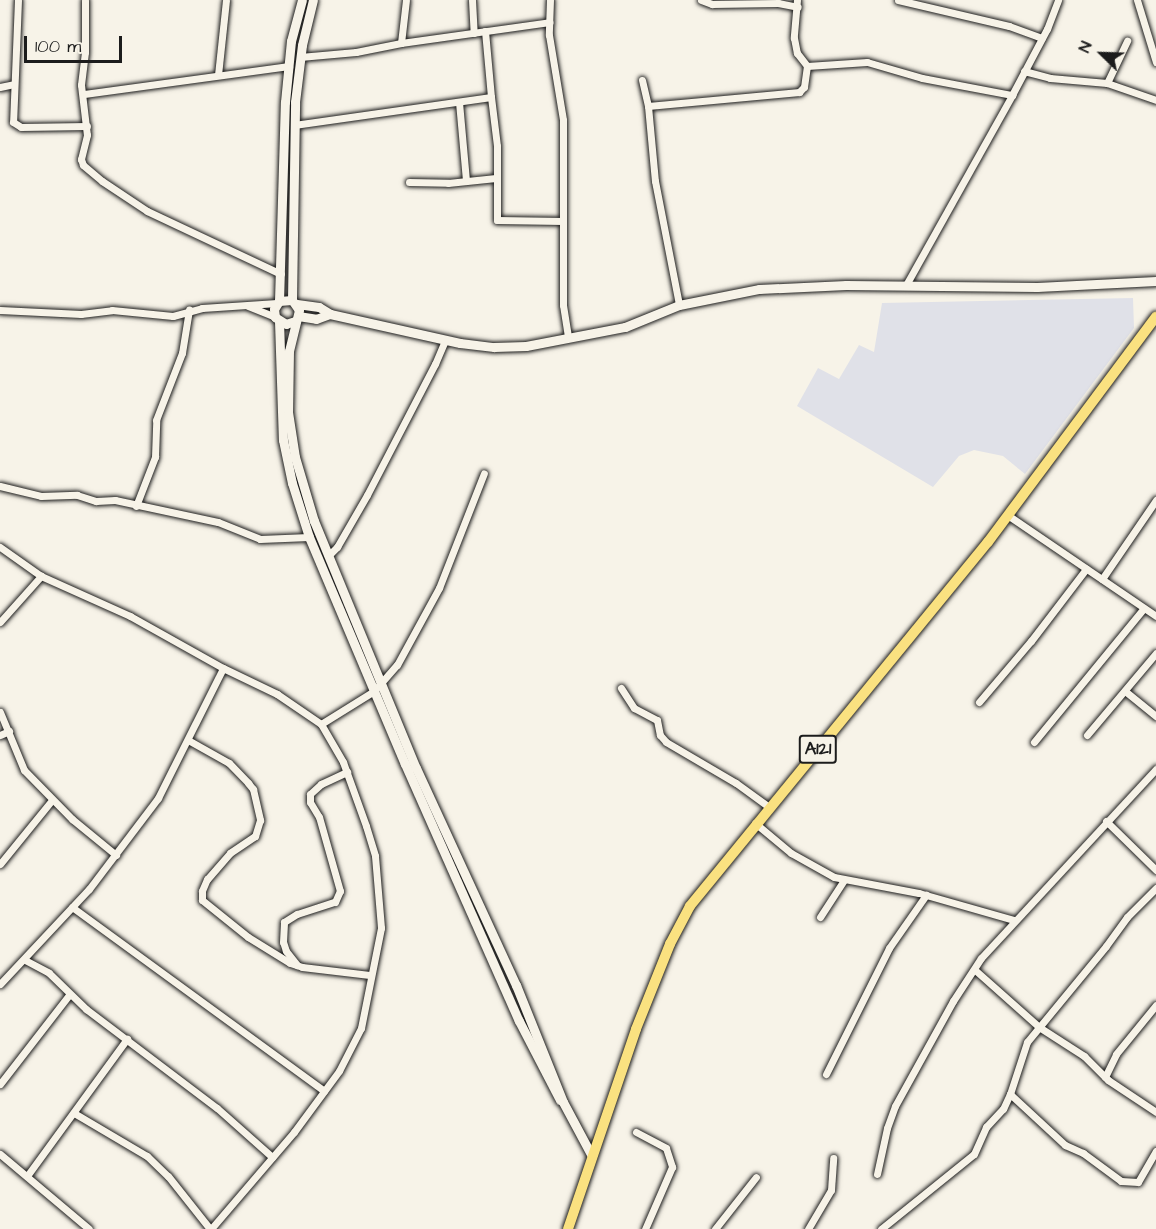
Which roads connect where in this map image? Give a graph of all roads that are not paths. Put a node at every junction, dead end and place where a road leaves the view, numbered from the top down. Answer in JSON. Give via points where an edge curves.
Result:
{"nodes":[{"id":1,"x":18,"y":0,"type":"edge"},
{"id":2,"x":85,"y":0,"type":"edge"},
{"id":3,"x":226,"y":0,"type":"edge"},
{"id":4,"x":302,"y":0,"type":"edge"},
{"id":5,"x":313,"y":0,"type":"edge"},
{"id":6,"x":406,"y":0,"type":"edge"},
{"id":7,"x":472,"y":0,"type":"edge"},
{"id":8,"x":550,"y":0,"type":"edge"},
{"id":9,"x":701,"y":0,"type":"edge"},
{"id":10,"x":898,"y":0,"type":"edge"},
{"id":11,"x":1058,"y":0,"type":"edge"},
{"id":12,"x":1137,"y":0,"type":"edge"},
{"id":13,"x":713,"y":2,"type":"edge"},
{"id":14,"x":798,"y":4,"type":"edge"},
{"id":15,"x":550,"y":21,"type":"junction"},
{"id":16,"x":485,"y":31,"type":"junction"},
{"id":17,"x":474,"y":33,"type":"junction"},
{"id":18,"x":1042,"y":38,"type":"junction"},
{"id":19,"x":1127,"y":41,"type":"dead end"},
{"id":20,"x":401,"y":43,"type":"junction"},
{"id":21,"x":300,"y":57,"type":"junction"},
{"id":22,"x":1156,"y":62,"type":"edge"},
{"id":23,"x":289,"y":66,"type":"junction"},
{"id":24,"x":807,"y":66,"type":"junction"},
{"id":25,"x":1024,"y":71,"type":"junction"},
{"id":26,"x":218,"y":75,"type":"junction"},
{"id":27,"x":642,"y":80,"type":"dead end"},
{"id":28,"x":1107,"y":83,"type":"junction"},
{"id":29,"x":14,"y":84,"type":"junction"},
{"id":30,"x":0,"y":87,"type":"edge"},
{"id":31,"x":84,"y":94,"type":"junction"},
{"id":32,"x":1012,"y":95,"type":"junction"},
{"id":33,"x":491,"y":96,"type":"junction"},
{"id":34,"x":1156,"y":99,"type":"edge"},
{"id":35,"x":459,"y":102,"type":"junction"},
{"id":36,"x":648,"y":106,"type":"junction"},
{"id":37,"x":294,"y":125,"type":"junction"},
{"id":38,"x":87,"y":126,"type":"junction"},
{"id":39,"x":496,"y":178,"type":"junction"},
{"id":40,"x":466,"y":181,"type":"junction"},
{"id":41,"x":409,"y":182,"type":"dead end"},
{"id":42,"x":563,"y":221,"type":"junction"},
{"id":43,"x":281,"y":274,"type":"junction"},
{"id":44,"x":1155,"y":282,"type":"edge"},
{"id":45,"x":906,"y":285,"type":"junction"},
{"id":46,"x":278,"y":302,"type":"junction"},
{"id":47,"x":294,"y":302,"type":"junction"},
{"id":48,"x":679,"y":305,"type":"junction"},
{"id":49,"x":248,"y":306,"type":"junction"},
{"id":50,"x":0,"y":310,"type":"edge"},
{"id":51,"x":189,"y":310,"type":"junction"},
{"id":52,"x":330,"y":314,"type":"junction"},
{"id":53,"x":1156,"y":317,"type":"edge"},
{"id":54,"x":296,"y":318,"type":"junction"},
{"id":55,"x":277,"y":319,"type":"junction"},
{"id":56,"x":568,"y":336,"type":"junction"},
{"id":57,"x":445,"y":339,"type":"junction"},
{"id":58,"x":484,"y":473,"type":"dead end"},
{"id":59,"x":0,"y":486,"type":"edge"},
{"id":60,"x":1156,"y":501,"type":"edge"},
{"id":61,"x":136,"y":506,"type":"junction"},
{"id":62,"x":1009,"y":516,"type":"junction"},
{"id":63,"x":309,"y":537,"type":"junction"},
{"id":64,"x":0,"y":547,"type":"edge"},
{"id":65,"x":328,"y":556,"type":"junction"},
{"id":66,"x":1086,"y":569,"type":"junction"},
{"id":67,"x":41,"y":576,"type":"junction"},
{"id":68,"x":1101,"y":579,"type":"junction"},
{"id":69,"x":1144,"y":608,"type":"junction"},
{"id":70,"x":1156,"y":616,"type":"edge"},
{"id":71,"x":0,"y":622,"type":"edge"},
{"id":72,"x":1156,"y":653,"type":"edge"},
{"id":73,"x":223,"y":668,"type":"junction"},
{"id":74,"x":382,"y":682,"type":"junction"},
{"id":75,"x":621,"y":688,"type":"dead end"},
{"id":76,"x":374,"y":691,"type":"junction"},
{"id":77,"x":1125,"y":691,"type":"junction"},
{"id":78,"x":979,"y":702,"type":"dead end"},
{"id":79,"x":0,"y":712,"type":"edge"},
{"id":80,"x":1156,"y":716,"type":"edge"},
{"id":81,"x":321,"y":724,"type":"junction"},
{"id":82,"x":9,"y":731,"type":"junction"},
{"id":83,"x":0,"y":735,"type":"edge"},
{"id":84,"x":1087,"y":735,"type":"dead end"},
{"id":85,"x":188,"y":740,"type":"junction"},
{"id":86,"x":1034,"y":742,"type":"dead end"},
{"id":87,"x":1156,"y":769,"type":"edge"},
{"id":88,"x":347,"y":772,"type":"junction"},
{"id":89,"x":52,"y":800,"type":"junction"},
{"id":90,"x":769,"y":807,"type":"junction"},
{"id":91,"x":1106,"y":821,"type":"junction"},
{"id":92,"x":755,"y":823,"type":"junction"},
{"id":93,"x":116,"y":855,"type":"junction"},
{"id":94,"x":0,"y":864,"type":"edge"},
{"id":95,"x":1156,"y":870,"type":"edge"},
{"id":96,"x":844,"y":880,"type":"junction"},
{"id":97,"x":1156,"y":888,"type":"edge"},
{"id":98,"x":926,"y":896,"type":"junction"},
{"id":99,"x":72,"y":907,"type":"junction"},
{"id":100,"x":820,"y":918,"type":"dead end"},
{"id":101,"x":1014,"y":920,"type":"junction"},
{"id":102,"x":25,"y":960,"type":"junction"},
{"id":103,"x":297,"y":965,"type":"junction"},
{"id":104,"x":975,"y":970,"type":"junction"},
{"id":105,"x":370,"y":975,"type":"junction"},
{"id":106,"x":0,"y":984,"type":"edge"},
{"id":107,"x":69,"y":995,"type":"junction"},
{"id":108,"x":1156,"y":1005,"type":"edge"},
{"id":109,"x":1039,"y":1026,"type":"junction"},
{"id":110,"x":127,"y":1039,"type":"junction"},
{"id":111,"x":826,"y":1074,"type":"dead end"},
{"id":112,"x":1105,"y":1077,"type":"junction"},
{"id":113,"x":0,"y":1084,"type":"edge"},
{"id":114,"x":324,"y":1091,"type":"junction"},
{"id":115,"x":1010,"y":1094,"type":"junction"},
{"id":116,"x":563,"y":1102,"type":"junction"},
{"id":117,"x":1156,"y":1112,"type":"edge"},
{"id":118,"x":74,"y":1113,"type":"junction"},
{"id":119,"x":636,"y":1132,"type":"dead end"},
{"id":120,"x":1156,"y":1151,"type":"edge"},
{"id":121,"x":0,"y":1154,"type":"edge"},
{"id":122,"x":592,"y":1156,"type":"junction"},
{"id":123,"x":272,"y":1157,"type":"junction"},
{"id":124,"x":833,"y":1158,"type":"dead end"},
{"id":125,"x":878,"y":1174,"type":"dead end"},
{"id":126,"x":27,"y":1176,"type":"junction"},
{"id":127,"x":756,"y":1177,"type":"dead end"},
{"id":128,"x":884,"y":1228,"type":"edge"},
{"id":129,"x":89,"y":1229,"type":"edge"},
{"id":130,"x":211,"y":1229,"type":"edge"},
{"id":131,"x":568,"y":1229,"type":"edge"},
{"id":132,"x":645,"y":1229,"type":"edge"},
{"id":133,"x":715,"y":1229,"type":"edge"},
{"id":134,"x":808,"y":1229,"type":"edge"}],
"edges":[{"from":1,"to":29,"type":"street"},
{"from":2,"to":31,"type":"street","via":[[81,85]]},
{"from":3,"to":26,"type":"street"},
{"from":4,"to":23,"type":"main road"},
{"from":5,"to":21,"type":"main road"},
{"from":6,"to":20,"type":"street"},
{"from":7,"to":17,"type":"street"},
{"from":8,"to":15,"type":"street"},
{"from":9,"to":13,"type":"street"},
{"from":10,"to":18,"type":"street","via":[[1009,26]]},
{"from":11,"to":18,"type":"street"},
{"from":12,"to":22,"type":"street"},
{"from":13,"to":14,"type":"street"},
{"from":14,"to":24,"type":"street","via":[[794,38],[797,53]]},
{"from":15,"to":16,"type":"street"},
{"from":15,"to":42,"type":"street","via":[[563,120]]},
{"from":16,"to":17,"type":"street"},
{"from":16,"to":33,"type":"street"},
{"from":17,"to":20,"type":"street"},
{"from":18,"to":25,"type":"street"},
{"from":19,"to":28,"type":"street"},
{"from":20,"to":21,"type":"street"},
{"from":21,"to":37,"type":"main road"},
{"from":23,"to":26,"type":"street"},
{"from":23,"to":43,"type":"main road"},
{"from":24,"to":32,"type":"street","via":[[867,62],[922,78]]},
{"from":24,"to":36,"type":"street","via":[[804,87],[799,92]]},
{"from":25,"to":28,"type":"street","via":[[1050,78]]},
{"from":25,"to":32,"type":"street"},
{"from":26,"to":31,"type":"street"},
{"from":27,"to":36,"type":"street"},
{"from":28,"to":34,"type":"street"},
{"from":29,"to":30,"type":"street"},
{"from":29,"to":38,"type":"street","via":[[12,116],[16,125]]},
{"from":31,"to":38,"type":"street"},
{"from":32,"to":45,"type":"street"},
{"from":33,"to":35,"type":"street"},
{"from":33,"to":39,"type":"street"},
{"from":35,"to":37,"type":"street"},
{"from":35,"to":40,"type":"street"},
{"from":36,"to":48,"type":"street","via":[[655,181]]},
{"from":37,"to":47,"type":"main road"},
{"from":38,"to":43,"type":"street","via":[[81,162],[102,181],[147,210]]},
{"from":39,"to":40,"type":"street"},
{"from":39,"to":42,"type":"street","via":[[497,220]]},
{"from":40,"to":41,"type":"street"},
{"from":42,"to":56,"type":"street","via":[[563,305]]},
{"from":43,"to":46,"type":"main road"},
{"from":44,"to":45,"type":"main road","via":[[1036,287]]},
{"from":45,"to":48,"type":"main road","via":[[783,286]]},
{"from":46,"to":47,"type":"main road"},
{"from":46,"to":49,"type":"street"},
{"from":46,"to":55,"type":"main road"},
{"from":47,"to":52,"type":"main road","via":[[319,307]]},
{"from":47,"to":54,"type":"main road"},
{"from":48,"to":56,"type":"main road","via":[[625,327]]},
{"from":49,"to":51,"type":"street"},
{"from":49,"to":55,"type":"street"},
{"from":50,"to":51,"type":"street","via":[[81,314],[112,310],[173,316]]},
{"from":51,"to":61,"type":"street","via":[[182,353],[156,420],[155,458]]},
{"from":52,"to":54,"type":"main road","via":[[316,319]]},
{"from":52,"to":57,"type":"main road"},
{"from":53,"to":62,"type":"main road","number":"A121"},
{"from":54,"to":55,"type":"main road","via":[[286,324]]},
{"from":54,"to":65,"type":"main road","via":[[289,351],[287,393],[291,435],[304,493]]},
{"from":55,"to":63,"type":"main road","via":[[283,440]]},
{"from":56,"to":57,"type":"main road","via":[[548,344],[526,346],[476,346]]},
{"from":57,"to":65,"type":"street","via":[[367,495]]},
{"from":58,"to":74,"type":"street","via":[[431,603],[397,665]]},
{"from":59,"to":61,"type":"street","via":[[40,496],[77,495]]},
{"from":60,"to":68,"type":"street"},
{"from":61,"to":63,"type":"street","via":[[218,522],[260,539]]},
{"from":62,"to":66,"type":"street"},
{"from":62,"to":90,"type":"main road","number":"A121"},
{"from":63,"to":76,"type":"main road"},
{"from":64,"to":67,"type":"street"},
{"from":65,"to":74,"type":"main road"},
{"from":66,"to":68,"type":"street"},
{"from":66,"to":78,"type":"street"},
{"from":67,"to":71,"type":"street"},
{"from":67,"to":73,"type":"street","via":[[138,621]]},
{"from":68,"to":69,"type":"street"},
{"from":69,"to":70,"type":"street"},
{"from":69,"to":86,"type":"street"},
{"from":72,"to":77,"type":"street"},
{"from":73,"to":81,"type":"street","via":[[277,694]]},
{"from":73,"to":85,"type":"street"},
{"from":74,"to":76,"type":"street"},
{"from":74,"to":116,"type":"main road","via":[[416,768],[516,985]]},
{"from":75,"to":90,"type":"street","via":[[634,708],[657,720],[666,742]]},
{"from":76,"to":81,"type":"street"},
{"from":76,"to":116,"type":"main road","via":[[519,1021]]},
{"from":77,"to":80,"type":"street"},
{"from":77,"to":84,"type":"street"},
{"from":79,"to":82,"type":"street"},
{"from":81,"to":88,"type":"street"},
{"from":82,"to":83,"type":"street"},
{"from":82,"to":89,"type":"street","via":[[24,770]]},
{"from":85,"to":93,"type":"street","via":[[158,798]]},
{"from":85,"to":103,"type":"street","via":[[229,763],[248,783],[260,820],[255,836],[230,853],[207,879],[202,900],[248,937]]},
{"from":87,"to":91,"type":"street"},
{"from":88,"to":103,"type":"street","via":[[310,794],[340,891],[334,902],[284,922],[283,942]]},
{"from":88,"to":105,"type":"street","via":[[375,856],[379,885],[381,928]]},
{"from":89,"to":93,"type":"street"},
{"from":89,"to":94,"type":"street"},
{"from":90,"to":92,"type":"main road","number":"A121"},
{"from":91,"to":95,"type":"street"},
{"from":91,"to":101,"type":"street"},
{"from":92,"to":96,"type":"street","via":[[791,853]]},
{"from":92,"to":122,"type":"main road","number":"A121","via":[[690,906],[676,931],[636,1029]]},
{"from":93,"to":99,"type":"street"},
{"from":96,"to":98,"type":"street"},
{"from":96,"to":100,"type":"street"},
{"from":97,"to":109,"type":"street","via":[[1127,917]]},
{"from":98,"to":101,"type":"street"},
{"from":98,"to":111,"type":"street","via":[[889,948]]},
{"from":99,"to":102,"type":"street"},
{"from":99,"to":114,"type":"street"},
{"from":101,"to":104,"type":"street"},
{"from":102,"to":106,"type":"street"},
{"from":102,"to":107,"type":"street","via":[[49,973]]},
{"from":103,"to":105,"type":"street"},
{"from":104,"to":109,"type":"street"},
{"from":104,"to":125,"type":"street","via":[[953,1001],[895,1106]]},
{"from":105,"to":114,"type":"street","via":[[361,1028]]},
{"from":107,"to":110,"type":"street"},
{"from":107,"to":113,"type":"street"},
{"from":108,"to":112,"type":"street","via":[[1116,1054]]},
{"from":109,"to":112,"type":"street","via":[[1084,1056]]},
{"from":109,"to":115,"type":"street","via":[[1024,1047]]},
{"from":110,"to":118,"type":"street"},
{"from":110,"to":123,"type":"street"},
{"from":112,"to":117,"type":"street"},
{"from":114,"to":123,"type":"street"},
{"from":115,"to":120,"type":"street","via":[[1065,1145],[1083,1153],[1121,1181],[1138,1182]]},
{"from":115,"to":128,"type":"street","via":[[986,1127],[974,1154]]},
{"from":116,"to":122,"type":"main road"},
{"from":118,"to":126,"type":"street"},
{"from":118,"to":130,"type":"street","via":[[147,1156]]},
{"from":119,"to":132,"type":"street","via":[[666,1148],[672,1167]]},
{"from":121,"to":126,"type":"street"},
{"from":122,"to":131,"type":"main road","number":"A121"},
{"from":123,"to":130,"type":"street"},
{"from":124,"to":134,"type":"street","via":[[831,1190]]},
{"from":126,"to":129,"type":"street"},
{"from":127,"to":133,"type":"street"}]}
